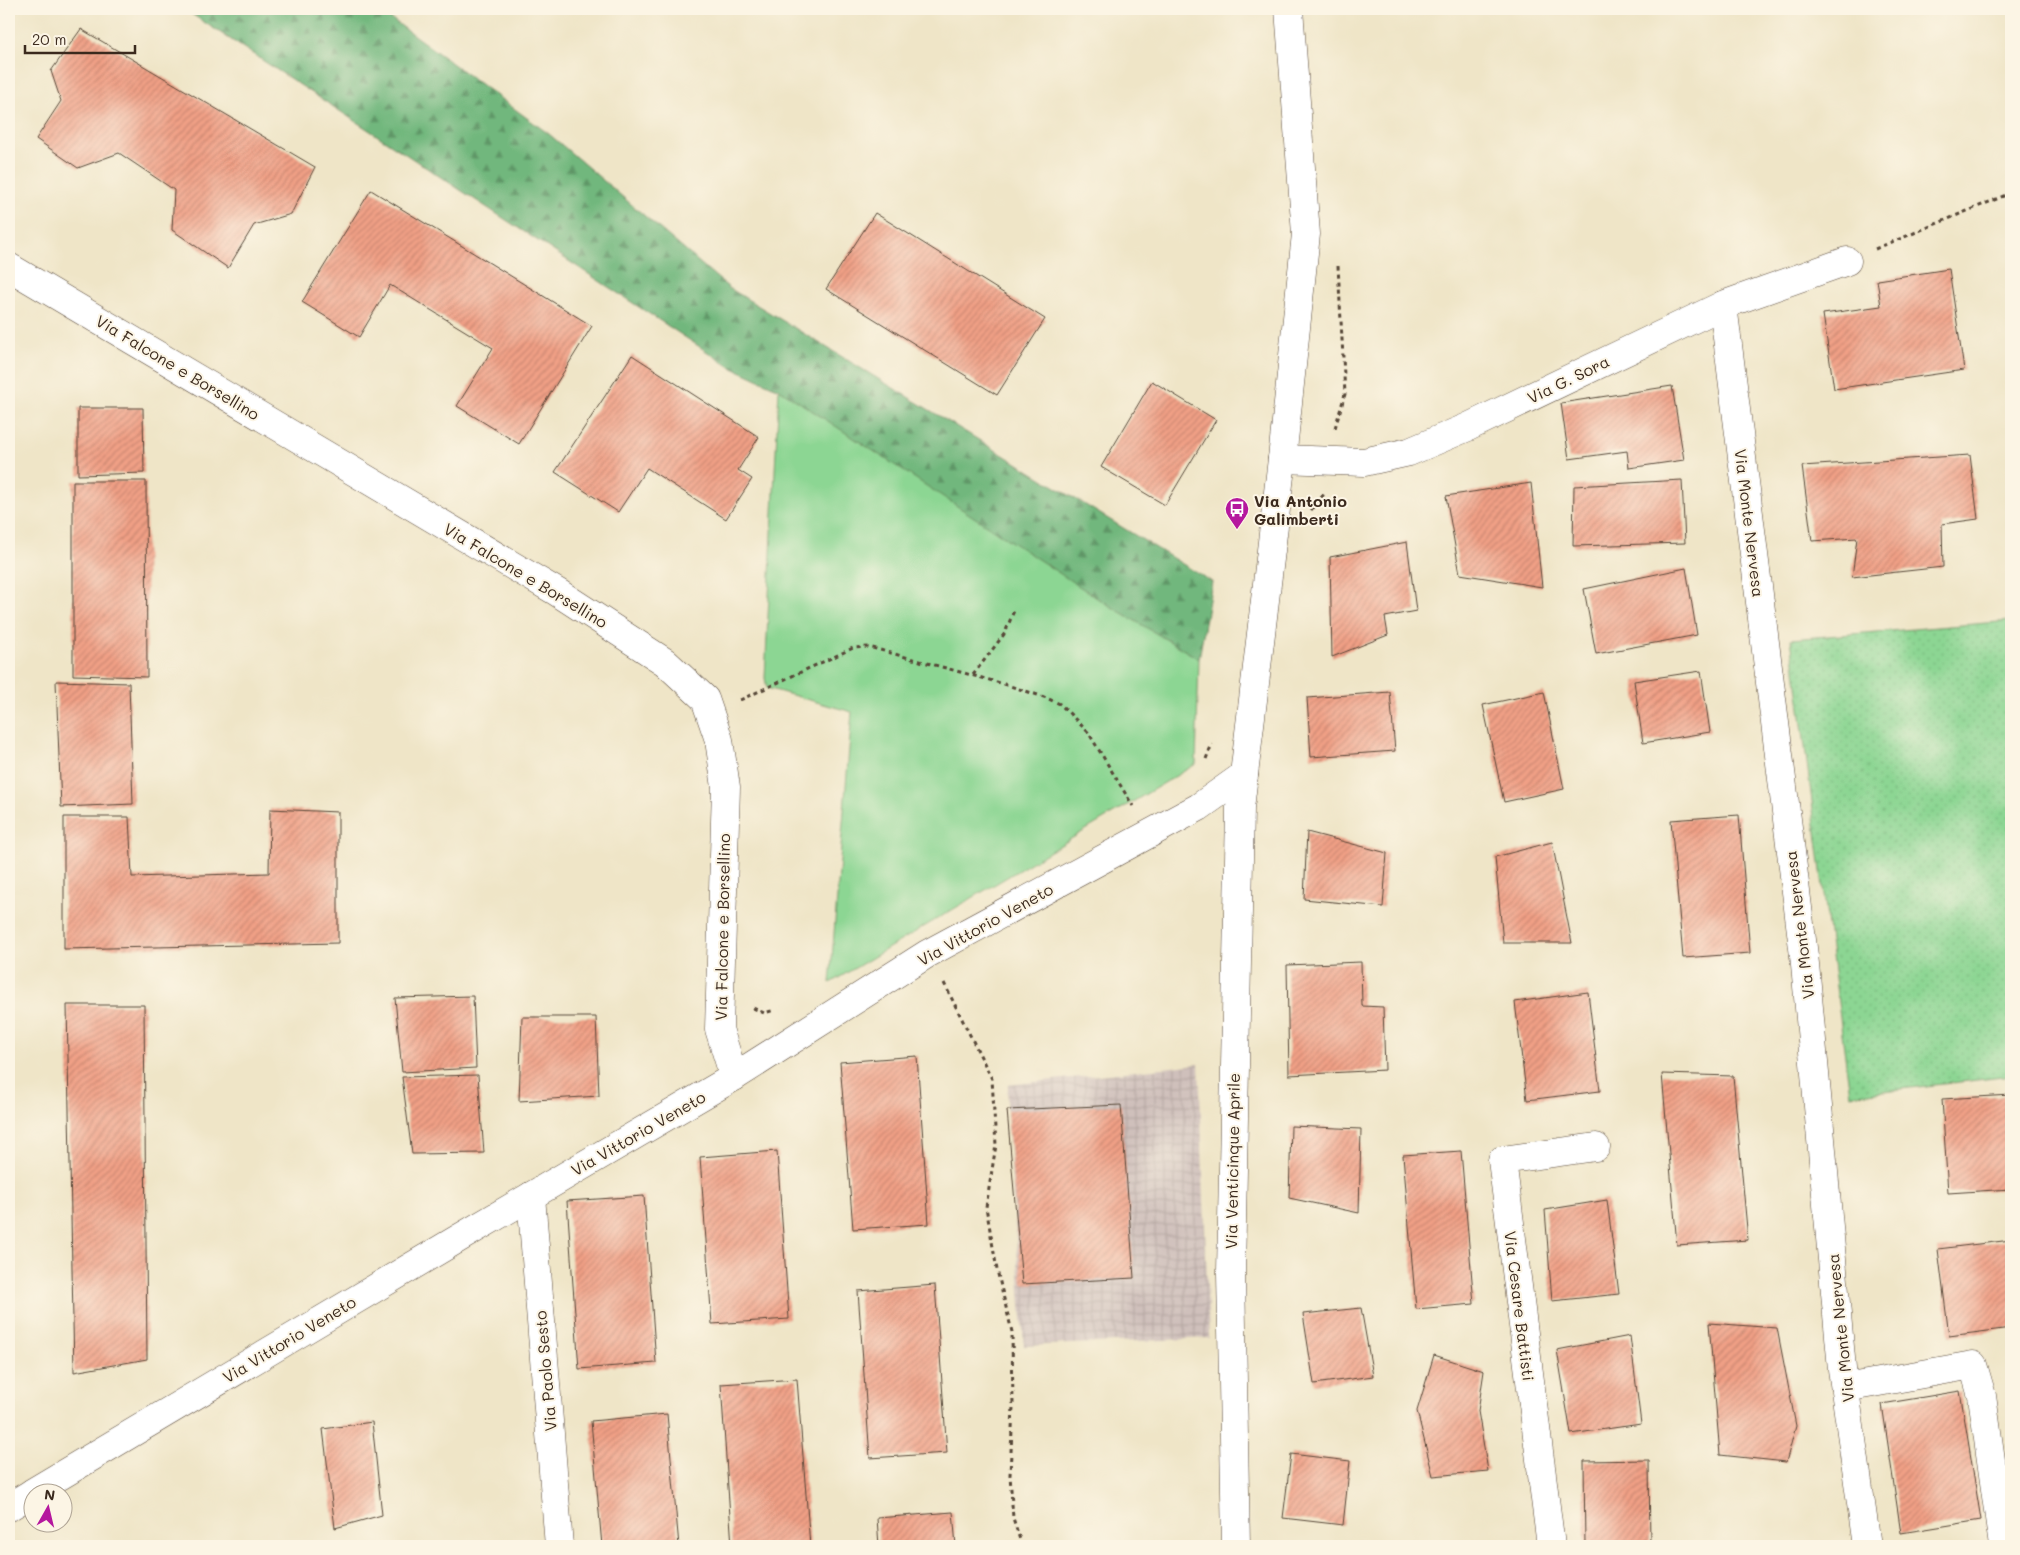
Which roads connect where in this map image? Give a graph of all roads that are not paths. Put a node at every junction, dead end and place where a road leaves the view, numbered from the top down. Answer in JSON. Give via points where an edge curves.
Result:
{"nodes":[{"id":1,"x":1289,"y":9,"type":"edge"},
{"id":2,"x":1847,"y":261,"type":"road end"},
{"id":3,"x":9,"y":267,"type":"edge"},
{"id":4,"x":1723,"y":305,"type":"junction"},
{"id":5,"x":1282,"y":459,"type":"junction"},
{"id":6,"x":1244,"y":775,"type":"junction"},
{"id":7,"x":734,"y":1077,"type":"junction"},
{"id":8,"x":1596,"y":1147,"type":"dead end"},
{"id":9,"x":531,"y":1196,"type":"junction"},
{"id":10,"x":1845,"y":1388,"type":"junction"},
{"id":11,"x":51,"y":1482,"type":"edge"},
{"id":12,"x":22,"y":1499,"type":"edge"},
{"id":13,"x":9,"y":1507,"type":"edge"},
{"id":14,"x":559,"y":1546,"type":"edge"},
{"id":15,"x":1236,"y":1546,"type":"edge"},
{"id":16,"x":1551,"y":1546,"type":"edge"},
{"id":17,"x":1867,"y":1546,"type":"edge"},
{"id":18,"x":2003,"y":1546,"type":"edge"}],
"edges":[{"from":1,"to":5,"type":"street","via":[[1306,234]]},
{"from":2,"to":4,"type":"street","name":"Via G. Sora"},
{"from":3,"to":7,"type":"street","name":"Via Falcone e Borsellino","via":[[558,592],[665,662],[705,699],[719,740],[726,787],[719,1029]]},
{"from":4,"to":5,"type":"street","name":"Via G. Sora","via":[[1409,452],[1364,462]]},
{"from":4,"to":10,"type":"street","name":"Via Monte Nervesa","via":[[1804,964]]},
{"from":5,"to":6,"type":"street"},
{"from":6,"to":7,"type":"street","name":"Via Vittorio Veneto","via":[[1199,807],[928,954]]},
{"from":6,"to":15,"type":"street","name":"Via Venticinque Aprile","via":[[1237,879],[1231,1273]]},
{"from":7,"to":9,"type":"street","name":"Via Vittorio Veneto"},
{"from":8,"to":16,"type":"street","name":"Via Cesare Battisti","via":[[1502,1160]]},
{"from":9,"to":11,"type":"street","name":"Via Vittorio Veneto"},
{"from":9,"to":14,"type":"street","name":"Via Paolo Sesto"},
{"from":10,"to":17,"type":"street","name":"Via Monte Nervesa"},
{"from":10,"to":18,"type":"street","via":[[1973,1365],[1982,1396]]},
{"from":12,"to":13,"type":"street","name":"Via Vittorio Veneto"}]}
